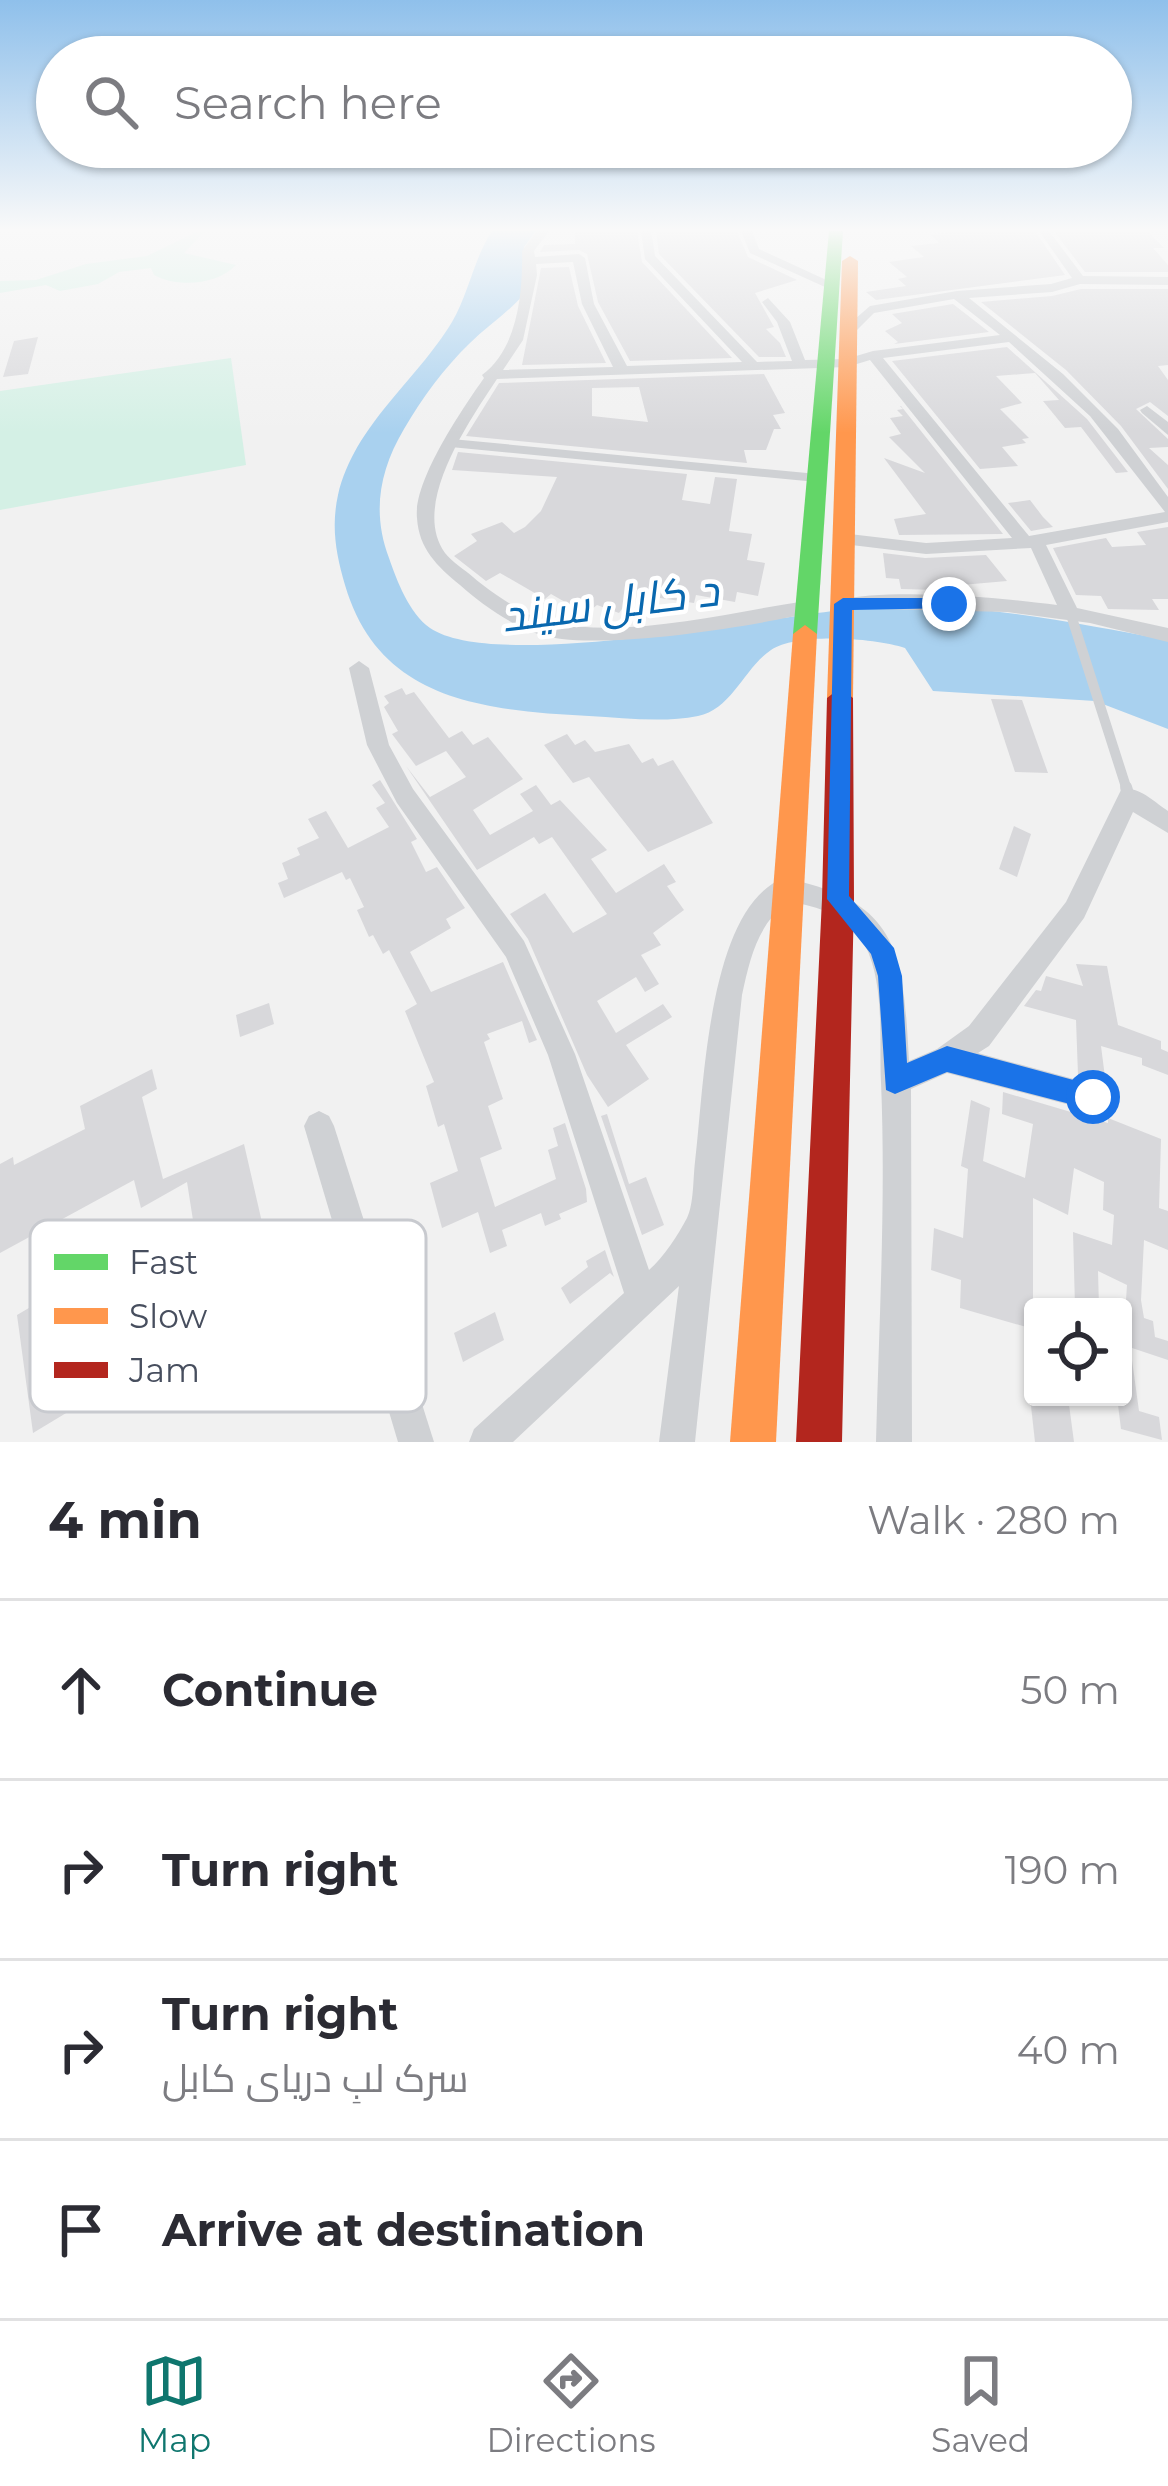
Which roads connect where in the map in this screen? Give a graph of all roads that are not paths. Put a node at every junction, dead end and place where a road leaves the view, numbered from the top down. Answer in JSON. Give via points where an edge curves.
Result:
{"nodes":[{"id":1,"x":526,"y":298,"type":"edge"},
{"id":2,"x":586,"y":298,"type":"edge"},
{"id":3,"x":689,"y":298,"type":"edge"},
{"id":4,"x":830,"y":298,"type":"edge"},
{"id":5,"x":848,"y":298,"type":"edge"},
{"id":6,"x":943,"y":298,"type":"edge"},
{"id":7,"x":960,"y":298,"type":"edge"},
{"id":8,"x":768,"y":302,"type":"dead end"},
{"id":9,"x":847,"y":332,"type":"junction"},
{"id":10,"x":1012,"y":338,"type":"junction"},
{"id":11,"x":835,"y":361,"type":"junction"},
{"id":12,"x":754,"y":367,"type":"junction"},
{"id":13,"x":624,"y":373,"type":"junction"},
{"id":14,"x":489,"y":375,"type":"junction"},
{"id":15,"x":1147,"y":410,"type":"dead end"},
{"id":16,"x":1168,"y":430,"type":"edge"},
{"id":17,"x":451,"y":443,"type":"junction"},
{"id":18,"x":817,"y":478,"type":"junction"},
{"id":19,"x":1168,"y":512,"type":"edge"},
{"id":20,"x":841,"y":538,"type":"junction"},
{"id":21,"x":1031,"y":543,"type":"junction"},
{"id":22,"x":843,"y":606,"type":"junction"},
{"id":23,"x":806,"y":609,"type":"junction"},
{"id":24,"x":1072,"y":619,"type":"junction"},
{"id":25,"x":1168,"y":635,"type":"edge"},
{"id":26,"x":359,"y":668,"type":"dead end"},
{"id":27,"x":1129,"y":796,"type":"junction"},
{"id":28,"x":1168,"y":823,"type":"edge"},
{"id":29,"x":784,"y":889,"type":"junction"},
{"id":30,"x":838,"y":899,"type":"junction"},
{"id":31,"x":947,"y":1059,"type":"junction"},
{"id":32,"x":895,"y":1081,"type":"junction"},
{"id":33,"x":1093,"y":1097,"type":"dead end"},
{"id":34,"x":320,"y":1126,"type":"dead end"},
{"id":35,"x":703,"y":1211,"type":"junction"},
{"id":36,"x":349,"y":1220,"type":"edge"},
{"id":37,"x":643,"y":1297,"type":"junction"},
{"id":38,"x":407,"y":1412,"type":"edge"},
{"id":39,"x":416,"y":1442,"type":"edge"},
{"id":40,"x":487,"y":1442,"type":"edge"},
{"id":41,"x":676,"y":1442,"type":"edge"},
{"id":42,"x":753,"y":1442,"type":"edge"},
{"id":43,"x":819,"y":1442,"type":"edge"},
{"id":44,"x":894,"y":1442,"type":"edge"}],
"edges":[{"from":1,"to":14,"type":"street","via":[[516,340]]},
{"from":2,"to":13,"type":"street"},
{"from":3,"to":12,"type":"street"},
{"from":4,"to":11,"type":"main road"},
{"from":5,"to":9,"type":"main road"},
{"from":6,"to":9,"type":"street","via":[[870,310]]},
{"from":7,"to":10,"type":"street"},
{"from":8,"to":11,"type":"street"},
{"from":9,"to":11,"type":"main road"},
{"from":10,"to":11,"type":"street"},
{"from":10,"to":19,"type":"street","via":[[1114,434]]},
{"from":11,"to":12,"type":"street"},
{"from":11,"to":18,"type":"main road"},
{"from":11,"to":20,"type":"main road"},
{"from":11,"to":21,"type":"street"},
{"from":12,"to":13,"type":"street"},
{"from":13,"to":14,"type":"street"},
{"from":14,"to":17,"type":"street"},
{"from":15,"to":16,"type":"street"},
{"from":17,"to":18,"type":"lane"},
{"from":17,"to":23,"type":"street","via":[[424,518],[436,555],[480,593],[543,629],[666,629]]},
{"from":18,"to":23,"type":"main road"},
{"from":19,"to":21,"type":"street"},
{"from":20,"to":21,"type":"street","via":[[956,552]]},
{"from":20,"to":22,"type":"main road"},
{"from":21,"to":24,"type":"street"},
{"from":22,"to":24,"type":"street","via":[[949,604]]},
{"from":22,"to":30,"type":"main road"},
{"from":23,"to":29,"type":"main road"},
{"from":24,"to":25,"type":"street","via":[[1122,621]]},
{"from":24,"to":27,"type":"lane"},
{"from":26,"to":37,"type":"street","via":[[378,745],[405,796],[515,950],[561,1054]]},
{"from":27,"to":28,"type":"street"},
{"from":27,"to":31,"type":"street","via":[[1076,910],[979,1036]]},
{"from":29,"to":30,"type":"street"},
{"from":29,"to":35,"type":"street","via":[[743,930]]},
{"from":29,"to":42,"type":"main road"},
{"from":30,"to":32,"type":"street","via":[[882,948]]},
{"from":30,"to":43,"type":"main road"},
{"from":31,"to":32,"type":"street"},
{"from":31,"to":33,"type":"street"},
{"from":32,"to":44,"type":"street"},
{"from":34,"to":36,"type":"street"},
{"from":35,"to":37,"type":"street","via":[[672,1271]]},
{"from":35,"to":41,"type":"street"},
{"from":37,"to":40,"type":"street"},
{"from":38,"to":39,"type":"street"}]}
